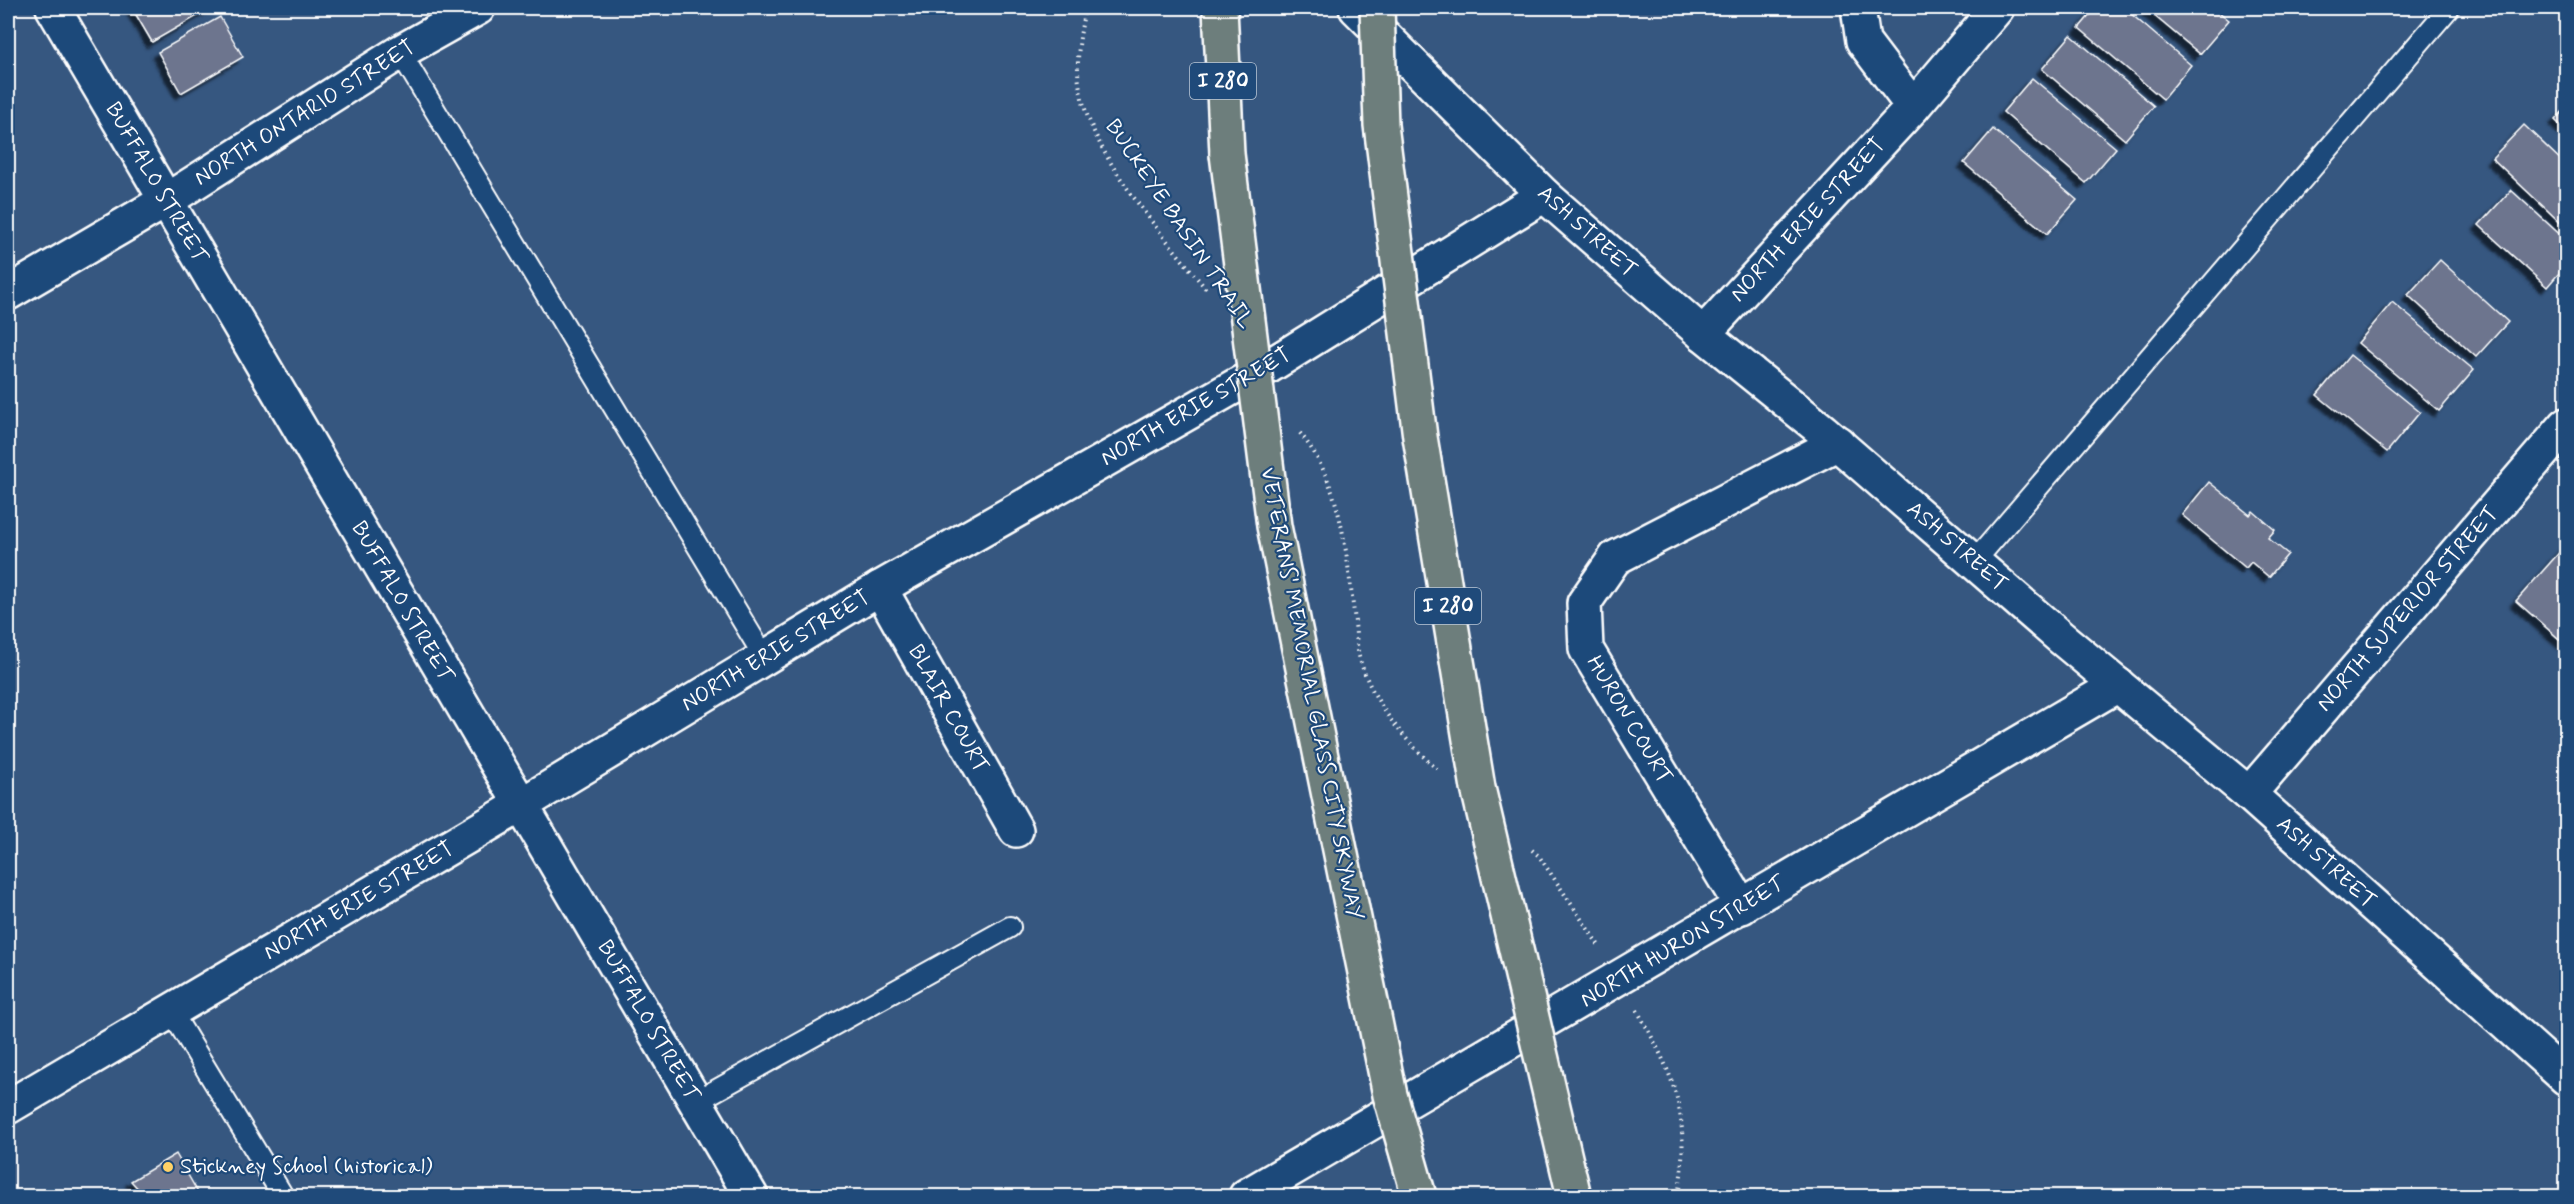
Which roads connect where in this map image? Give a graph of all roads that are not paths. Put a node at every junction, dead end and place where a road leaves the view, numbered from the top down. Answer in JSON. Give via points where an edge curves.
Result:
{"nodes":[{"id":1,"x":53,"y":8,"type":"edge"},
{"id":2,"x":478,"y":8,"type":"edge"},
{"id":3,"x":1220,"y":8,"type":"edge"},
{"id":4,"x":1356,"y":8,"type":"edge"},
{"id":5,"x":1377,"y":8,"type":"edge"},
{"id":6,"x":1858,"y":8,"type":"edge"},
{"id":7,"x":1997,"y":8,"type":"edge"},
{"id":8,"x":2449,"y":8,"type":"edge"},
{"id":9,"x":400,"y":52,"type":"junction"},
{"id":10,"x":1913,"y":107,"type":"junction"},
{"id":11,"x":1544,"y":195,"type":"junction"},
{"id":12,"x":167,"y":200,"type":"junction"},
{"id":13,"x":8,"y":293,"type":"edge"},
{"id":14,"x":1703,"y":334,"type":"junction"},
{"id":15,"x":2566,"y":426,"type":"edge"},
{"id":16,"x":1838,"y":443,"type":"junction"},
{"id":17,"x":1974,"y":562,"type":"junction"},
{"id":18,"x":880,"y":588,"type":"junction"},
{"id":19,"x":765,"y":658,"type":"junction"},
{"id":20,"x":2118,"y":685,"type":"junction"},
{"id":21,"x":2249,"y":794,"type":"junction"},
{"id":22,"x":521,"y":805,"type":"junction"},
{"id":23,"x":1016,"y":830,"type":"dead end"},
{"id":24,"x":1742,"y":907,"type":"junction"},
{"id":25,"x":1010,"y":927,"type":"dead end"},
{"id":26,"x":171,"y":1011,"type":"junction"},
{"id":27,"x":2566,"y":1078,"type":"edge"},
{"id":28,"x":695,"y":1102,"type":"junction"},
{"id":29,"x":8,"y":1107,"type":"edge"},
{"id":30,"x":283,"y":1197,"type":"edge"},
{"id":31,"x":751,"y":1197,"type":"edge"},
{"id":32,"x":1246,"y":1197,"type":"edge"},
{"id":33,"x":1419,"y":1197,"type":"edge"},
{"id":34,"x":1574,"y":1197,"type":"edge"}],
"edges":[{"from":1,"to":12,"type":"street","name":"BUFFALO STREET"},
{"from":2,"to":9,"type":"street","name":"NORTH ONTARIO STREET"},
{"from":3,"to":33,"type":"highway","name":"VETERANS' MEMORIAL GLASS CITY SKYWAY","number":"I 280","bridge":true,"via":[[1227,154],[1274,525],[1390,1095]]},
{"from":4,"to":11,"type":"street","name":"ASH STREET"},
{"from":5,"to":34,"type":"highway","number":"I 280","bridge":true,"via":[[1383,137],[1420,437],[1458,671],[1478,788]]},
{"from":6,"to":10,"type":"street","via":[[1863,41]]},
{"from":7,"to":10,"type":"street","name":"NORTH ERIE STREET"},
{"from":8,"to":17,"type":"lane"},
{"from":9,"to":12,"type":"street","name":"NORTH ONTARIO STREET"},
{"from":9,"to":19,"type":"lane"},
{"from":10,"to":14,"type":"street","name":"NORTH ERIE STREET"},
{"from":11,"to":14,"type":"street","name":"ASH STREET"},
{"from":11,"to":18,"type":"street","name":"NORTH ERIE STREET","via":[[1258,373]]},
{"from":12,"to":13,"type":"street","name":"NORTH ONTARIO STREET"},
{"from":12,"to":22,"type":"street","name":"BUFFALO STREET"},
{"from":14,"to":16,"type":"street","name":"ASH STREET"},
{"from":15,"to":21,"type":"street","name":"NORTH SUPERIOR STREET"},
{"from":16,"to":17,"type":"street","name":"ASH STREET"},
{"from":16,"to":24,"type":"street","name":"HURON COURT","via":[[1615,558],[1584,603],[1586,649]]},
{"from":17,"to":20,"type":"street","name":"ASH STREET"},
{"from":18,"to":19,"type":"street","name":"NORTH ERIE STREET"},
{"from":18,"to":23,"type":"street","name":"BLAIR COURT"},
{"from":19,"to":22,"type":"street","name":"NORTH ERIE STREET"},
{"from":20,"to":21,"type":"street","name":"ASH STREET"},
{"from":20,"to":24,"type":"street","name":"NORTH HURON STREET"},
{"from":21,"to":27,"type":"street","name":"ASH STREET"},
{"from":22,"to":26,"type":"street","name":"NORTH ERIE STREET"},
{"from":22,"to":28,"type":"street","name":"BUFFALO STREET"},
{"from":24,"to":32,"type":"street","name":"NORTH HURON STREET"},
{"from":25,"to":28,"type":"lane"},
{"from":26,"to":29,"type":"street","name":"NORTH ERIE STREET"},
{"from":26,"to":30,"type":"lane"},
{"from":28,"to":31,"type":"street","name":"BUFFALO STREET"}]}
